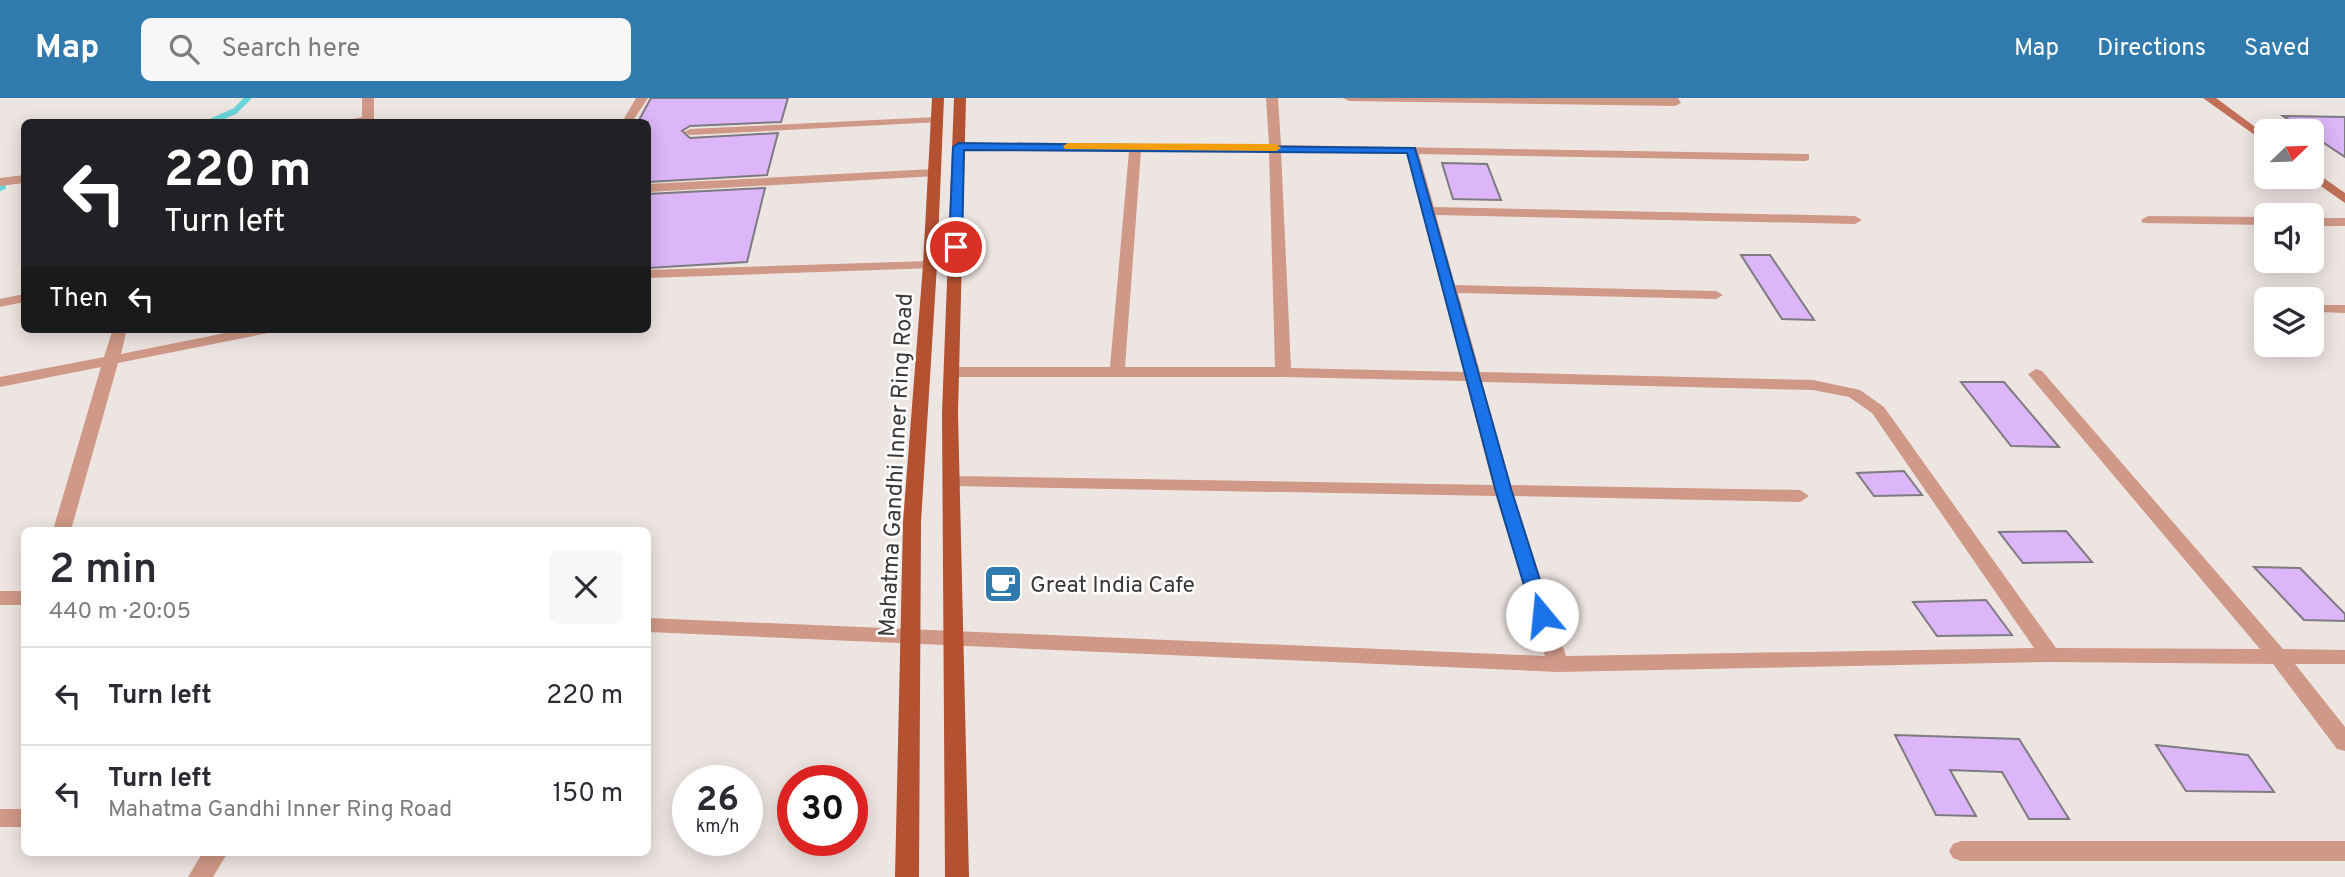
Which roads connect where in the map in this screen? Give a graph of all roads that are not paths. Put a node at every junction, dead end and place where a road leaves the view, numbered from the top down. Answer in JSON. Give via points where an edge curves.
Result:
{"nodes":[{"id":1,"x":368,"y":98,"type":"edge"},
{"id":2,"x":642,"y":98,"type":"edge"},
{"id":3,"x":938,"y":98,"type":"edge"},
{"id":4,"x":960,"y":98,"type":"edge"},
{"id":5,"x":1272,"y":98,"type":"edge"},
{"id":6,"x":1349,"y":98,"type":"edge"},
{"id":7,"x":1672,"y":98,"type":"edge"},
{"id":8,"x":2210,"y":98,"type":"edge"},
{"id":9,"x":1523,"y":100,"type":"edge"},
{"id":10,"x":368,"y":119,"type":"edge"},
{"id":11,"x":629,"y":119,"type":"edge"},
{"id":12,"x":936,"y":120,"type":"junction"},
{"id":13,"x":2254,"y":131,"type":"edge"},
{"id":14,"x":690,"y":132,"type":"dead end"},
{"id":15,"x":1135,"y":146,"type":"junction"},
{"id":16,"x":959,"y":147,"type":"junction"},
{"id":17,"x":1275,"y":148,"type":"junction"},
{"id":18,"x":1412,"y":150,"type":"junction"},
{"id":19,"x":1805,"y":158,"type":"dead end"},
{"id":20,"x":933,"y":173,"type":"junction"},
{"id":21,"x":21,"y":178,"type":"edge"},
{"id":22,"x":0,"y":182,"type":"edge"},
{"id":23,"x":2324,"y":183,"type":"edge"},
{"id":24,"x":651,"y":188,"type":"edge"},
{"id":25,"x":2345,"y":199,"type":"edge"},
{"id":26,"x":1428,"y":211,"type":"junction"},
{"id":27,"x":1855,"y":220,"type":"dead end"},
{"id":28,"x":2148,"y":220,"type":"dead end"},
{"id":29,"x":2254,"y":221,"type":"edge"},
{"id":30,"x":2324,"y":222,"type":"edge"},
{"id":31,"x":2345,"y":222,"type":"edge"},
{"id":32,"x":930,"y":265,"type":"junction"},
{"id":33,"x":651,"y":274,"type":"edge"},
{"id":34,"x":1449,"y":289,"type":"junction"},
{"id":35,"x":1716,"y":295,"type":"dead end"},
{"id":36,"x":21,"y":299,"type":"edge"},
{"id":37,"x":0,"y":303,"type":"edge"},
{"id":38,"x":2325,"y":309,"type":"dead end"},
{"id":39,"x":2345,"y":309,"type":"edge"},
{"id":40,"x":119,"y":333,"type":"edge"},
{"id":41,"x":247,"y":333,"type":"edge"},
{"id":42,"x":111,"y":359,"type":"junction"},
{"id":43,"x":952,"y":372,"type":"junction"},
{"id":44,"x":1117,"y":372,"type":"junction"},
{"id":45,"x":1283,"y":372,"type":"junction"},
{"id":46,"x":2036,"y":374,"type":"dead end"},
{"id":47,"x":1473,"y":378,"type":"junction"},
{"id":48,"x":0,"y":382,"type":"edge"},
{"id":49,"x":951,"y":481,"type":"junction"},
{"id":50,"x":1504,"y":492,"type":"junction"},
{"id":51,"x":1800,"y":496,"type":"dead end"},
{"id":52,"x":63,"y":527,"type":"edge"},
{"id":53,"x":21,"y":597,"type":"edge"},
{"id":54,"x":0,"y":598,"type":"edge"},
{"id":55,"x":651,"y":625,"type":"edge"},
{"id":56,"x":910,"y":634,"type":"junction"},
{"id":57,"x":952,"y":638,"type":"junction"},
{"id":58,"x":2050,"y":655,"type":"junction"},
{"id":59,"x":2345,"y":657,"type":"edge"},
{"id":60,"x":2280,"y":659,"type":"junction"},
{"id":61,"x":1558,"y":664,"type":"junction"},
{"id":62,"x":2345,"y":743,"type":"edge"},
{"id":63,"x":0,"y":818,"type":"edge"},
{"id":64,"x":21,"y":818,"type":"edge"},
{"id":65,"x":1961,"y":850,"type":"dead end"},
{"id":66,"x":2345,"y":851,"type":"edge"},
{"id":67,"x":213,"y":856,"type":"edge"},
{"id":68,"x":200,"y":877,"type":"edge"},
{"id":69,"x":907,"y":877,"type":"edge"},
{"id":70,"x":957,"y":877,"type":"edge"}],
"edges":[{"from":1,"to":10,"type":"street"},
{"from":2,"to":11,"type":"street"},
{"from":3,"to":12,"type":"main road","name":"Mahatma Gandhi Inner Ring Road"},
{"from":4,"to":16,"type":"main road"},
{"from":5,"to":17,"type":"street"},
{"from":6,"to":9,"type":"street"},
{"from":7,"to":9,"type":"street","via":[[1675,103]]},
{"from":8,"to":13,"type":"main road"},
{"from":12,"to":14,"type":"street"},
{"from":12,"to":20,"type":"main road","name":"Mahatma Gandhi Inner Ring Road"},
{"from":15,"to":16,"type":"street"},
{"from":15,"to":17,"type":"street"},
{"from":15,"to":44,"type":"street"},
{"from":16,"to":43,"type":"main road"},
{"from":17,"to":18,"type":"street"},
{"from":17,"to":45,"type":"street"},
{"from":18,"to":19,"type":"street"},
{"from":18,"to":26,"type":"street"},
{"from":20,"to":24,"type":"street"},
{"from":20,"to":32,"type":"main road","name":"Mahatma Gandhi Inner Ring Road"},
{"from":21,"to":22,"type":"street"},
{"from":23,"to":25,"type":"main road"},
{"from":26,"to":27,"type":"street"},
{"from":26,"to":34,"type":"street"},
{"from":28,"to":29,"type":"street"},
{"from":30,"to":31,"type":"street"},
{"from":32,"to":33,"type":"street"},
{"from":32,"to":56,"type":"main road","name":"Mahatma Gandhi Inner Ring Road","via":[[912,522]]},
{"from":34,"to":35,"type":"street"},
{"from":34,"to":47,"type":"street"},
{"from":36,"to":37,"type":"street"},
{"from":38,"to":39,"type":"street"},
{"from":40,"to":42,"type":"street"},
{"from":41,"to":42,"type":"street"},
{"from":42,"to":48,"type":"street"},
{"from":42,"to":52,"type":"street"},
{"from":43,"to":44,"type":"street"},
{"from":43,"to":49,"type":"main road"},
{"from":44,"to":45,"type":"street"},
{"from":45,"to":47,"type":"street"},
{"from":46,"to":60,"type":"street"},
{"from":47,"to":50,"type":"street"},
{"from":47,"to":58,"type":"street","via":[[1832,387],[1860,395],[1878,410]]},
{"from":49,"to":50,"type":"street"},
{"from":49,"to":57,"type":"main road"},
{"from":50,"to":51,"type":"street"},
{"from":50,"to":61,"type":"street"},
{"from":53,"to":54,"type":"street"},
{"from":55,"to":56,"type":"street"},
{"from":56,"to":57,"type":"street"},
{"from":56,"to":69,"type":"main road","name":"Mahatma Gandhi Inner Ring Road"},
{"from":57,"to":61,"type":"street"},
{"from":57,"to":70,"type":"main road"},
{"from":58,"to":60,"type":"street"},
{"from":58,"to":61,"type":"street"},
{"from":59,"to":60,"type":"street"},
{"from":60,"to":62,"type":"street"},
{"from":63,"to":64,"type":"street"},
{"from":65,"to":66,"type":"street"},
{"from":67,"to":68,"type":"street"}]}
